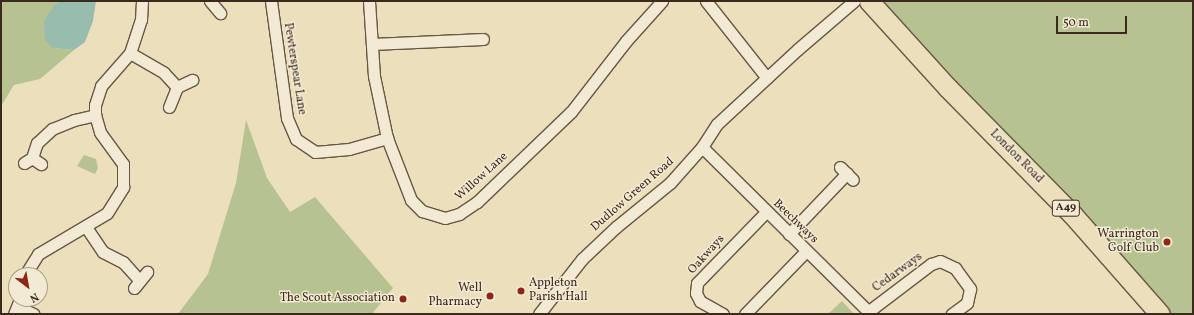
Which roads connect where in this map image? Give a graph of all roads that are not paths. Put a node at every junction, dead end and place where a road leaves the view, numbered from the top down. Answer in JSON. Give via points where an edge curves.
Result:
{"nodes":[{"id":1,"x":142,"y":1,"type":"edge"},
{"id":2,"x":210,"y":1,"type":"edge"},
{"id":3,"x":271,"y":1,"type":"edge"},
{"id":4,"x":369,"y":1,"type":"edge"},
{"id":5,"x":662,"y":1,"type":"edge"},
{"id":6,"x":706,"y":1,"type":"edge"},
{"id":7,"x":854,"y":1,"type":"edge"},
{"id":8,"x":869,"y":1,"type":"edge"},
{"id":9,"x":220,"y":13,"type":"dead end"},
{"id":10,"x":483,"y":38,"type":"dead end"},
{"id":11,"x":372,"y":44,"type":"junction"},
{"id":12,"x":130,"y":53,"type":"junction"},
{"id":13,"x":767,"y":78,"type":"junction"},
{"id":14,"x":192,"y":80,"type":"dead end"},
{"id":15,"x":177,"y":87,"type":"junction"},
{"id":16,"x":169,"y":107,"type":"dead end"},
{"id":17,"x":95,"y":115,"type":"junction"},
{"id":18,"x":387,"y":138,"type":"junction"},
{"id":19,"x":702,"y":147,"type":"junction"},
{"id":20,"x":41,"y":164,"type":"dead end"},
{"id":21,"x":847,"y":173,"type":"dead end"},
{"id":22,"x":766,"y":212,"type":"junction"},
{"id":23,"x":86,"y":227,"type":"junction"},
{"id":24,"x":789,"y":234,"type":"junction"},
{"id":25,"x":806,"y":251,"type":"junction"},
{"id":26,"x":30,"y":267,"type":"edge"},
{"id":27,"x":140,"y":280,"type":"dead end"},
{"id":28,"x":17,"y":307,"type":"edge"},
{"id":29,"x":870,"y":312,"type":"edge"},
{"id":30,"x":34,"y":314,"type":"edge"},
{"id":31,"x":539,"y":314,"type":"edge"},
{"id":32,"x":723,"y":314,"type":"edge"},
{"id":33,"x":745,"y":314,"type":"edge"},
{"id":34,"x":952,"y":314,"type":"edge"},
{"id":35,"x":1160,"y":314,"type":"edge"}],
"edges":[{"from":1,"to":12,"type":"street","via":[[140,20]]},
{"from":2,"to":9,"type":"street"},
{"from":3,"to":18,"type":"street","name":"Pewterspear Lane","via":[[287,118],[296,139],[315,152],[349,149]]},
{"from":4,"to":11,"type":"street","name":"Willow Lane"},
{"from":5,"to":18,"type":"street","name":"Willow Lane","via":[[626,41],[571,112],[477,202],[459,214],[438,217],[416,206],[407,193]]},
{"from":6,"to":13,"type":"street"},
{"from":7,"to":13,"type":"street","name":"Dudlow Green Road"},
{"from":8,"to":35,"type":"highway","name":"London Road","number":"A49","via":[[948,88],[1072,214]]},
{"from":10,"to":11,"type":"street"},
{"from":11,"to":18,"type":"street","name":"Willow Lane","via":[[374,76]]},
{"from":12,"to":15,"type":"street","via":[[164,73]]},
{"from":12,"to":17,"type":"street","via":[[101,86],[97,95]]},
{"from":13,"to":19,"type":"street","name":"Dudlow Green Road","via":[[717,124]]},
{"from":14,"to":15,"type":"street"},
{"from":15,"to":16,"type":"street"},
{"from":17,"to":20,"type":"street","via":[[52,129],[37,143],[28,160]]},
{"from":17,"to":23,"type":"street","via":[[100,132],[123,164],[125,176],[123,187],[107,213]]},
{"from":19,"to":22,"type":"street","name":"Beechways"},
{"from":19,"to":31,"type":"street","name":"Dudlow Green Road","via":[[670,183],[596,244]]},
{"from":21,"to":24,"type":"street"},
{"from":22,"to":24,"type":"street","name":"Beechways"},
{"from":22,"to":32,"type":"street","name":"Oakways","via":[[697,283],[696,293],[700,301]]},
{"from":23,"to":26,"type":"street","via":[[49,245],[38,254]]},
{"from":23,"to":27,"type":"street","via":[[103,252],[123,262]]},
{"from":24,"to":25,"type":"street","name":"Beechways"},
{"from":25,"to":29,"type":"street","name":"Beechways"},
{"from":25,"to":33,"type":"street"},
{"from":28,"to":30,"type":"street"},
{"from":29,"to":34,"type":"street","name":"Cedarways","via":[[932,264],[940,261],[955,268],[970,289],[967,302]]}]}
